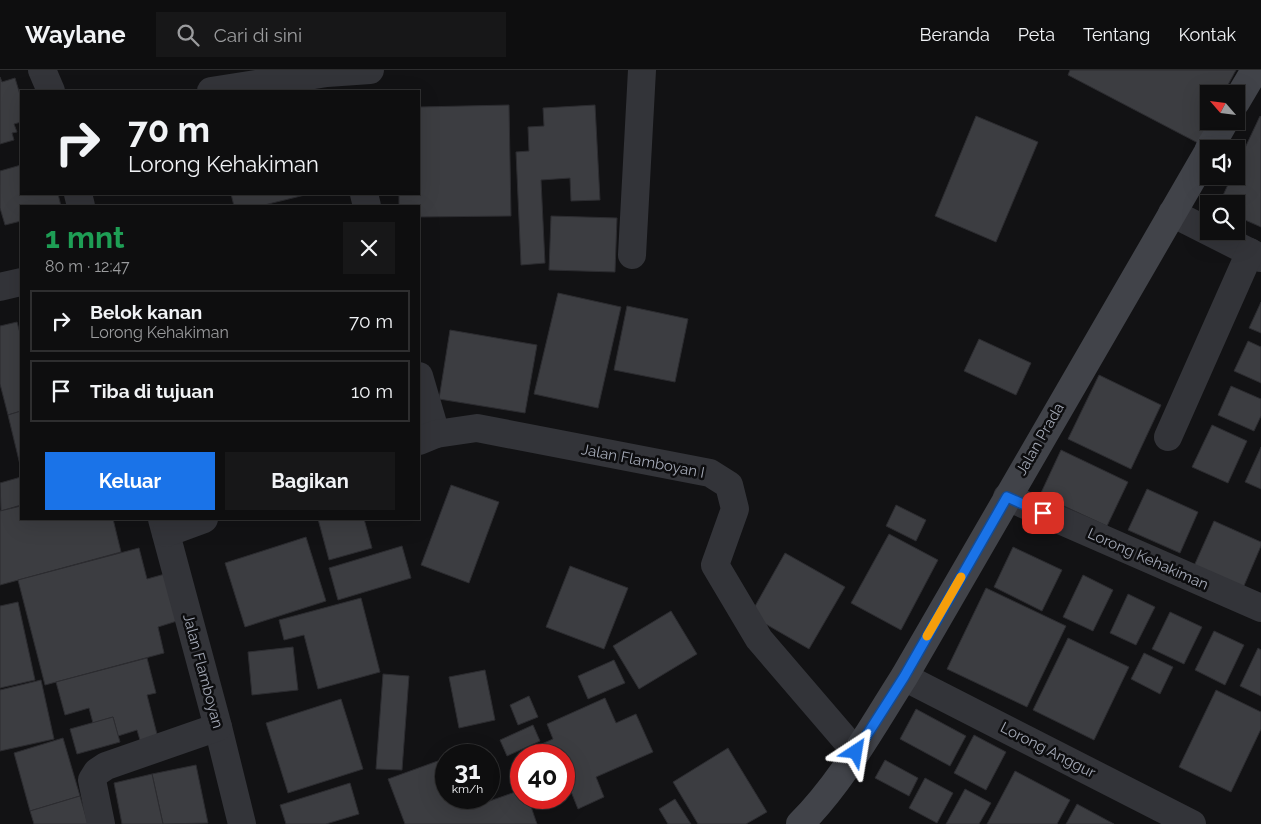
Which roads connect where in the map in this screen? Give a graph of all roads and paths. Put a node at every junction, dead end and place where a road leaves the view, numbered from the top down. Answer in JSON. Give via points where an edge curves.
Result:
{"nodes":[{"id":1,"x":42,"y":70,"type":"edge"},
{"id":2,"x":370,"y":70,"type":"edge"},
{"id":3,"x":642,"y":70,"type":"edge"},
{"id":4,"x":1255,"y":70,"type":"edge"},
{"id":5,"x":330,"y":82,"type":"edge"},
{"id":6,"x":1245,"y":87,"type":"edge"},
{"id":7,"x":51,"y":90,"type":"edge"},
{"id":8,"x":225,"y":90,"type":"edge"},
{"id":9,"x":1200,"y":165,"type":"edge"},
{"id":10,"x":1172,"y":213,"type":"junction"},
{"id":11,"x":632,"y":255,"type":"dead end"},
{"id":12,"x":1256,"y":255,"type":"edge"},
{"id":13,"x":20,"y":282,"type":"edge"},
{"id":14,"x":0,"y":287,"type":"edge"},
{"id":15,"x":420,"y":383,"type":"edge"},
{"id":16,"x":1168,"y":437,"type":"dead end"},
{"id":17,"x":428,"y":438,"type":"edge"},
{"id":18,"x":1007,"y":497,"type":"junction"},
{"id":19,"x":198,"y":520,"type":"edge"},
{"id":20,"x":164,"y":526,"type":"edge"},
{"id":21,"x":1261,"y":608,"type":"edge"},
{"id":22,"x":904,"y":677,"type":"junction"},
{"id":23,"x":218,"y":727,"type":"junction"},
{"id":24,"x":856,"y":752,"type":"junction"},
{"id":25,"x":101,"y":824,"type":"edge"},
{"id":26,"x":242,"y":824,"type":"edge"},
{"id":27,"x":800,"y":824,"type":"edge"},
{"id":28,"x":1192,"y":824,"type":"edge"}],
"edges":[{"from":1,"to":7,"type":"street"},
{"from":2,"to":5,"type":"street"},
{"from":3,"to":11,"type":"street"},
{"from":4,"to":6,"type":"street"},
{"from":5,"to":8,"type":"street"},
{"from":9,"to":10,"type":"street","name":"Jalan Prada"},
{"from":10,"to":12,"type":"street"},
{"from":10,"to":18,"type":"street","name":"Jalan Prada"},
{"from":12,"to":16,"type":"street"},
{"from":13,"to":14,"type":"street"},
{"from":15,"to":17,"type":"street"},
{"from":17,"to":24,"type":"street","name":"Jalan Flamboyan I","via":[[477,428],[710,473],[729,485],[735,509],[715,565],[759,640]]},
{"from":18,"to":21,"type":"street","name":"Lorong Kehakiman"},
{"from":18,"to":22,"type":"street","name":"Jalan Prada"},
{"from":19,"to":20,"type":"street"},
{"from":20,"to":23,"type":"street","name":"Jalan Flamboyan"},
{"from":22,"to":24,"type":"street","name":"Jalan Prada"},
{"from":22,"to":28,"type":"street","name":"Lorong Anggur"},
{"from":23,"to":25,"type":"street","via":[[97,772],[92,780]]},
{"from":23,"to":26,"type":"street","name":"Jalan Flamboyan"},
{"from":24,"to":27,"type":"street","name":"Jalan Prada"}]}
